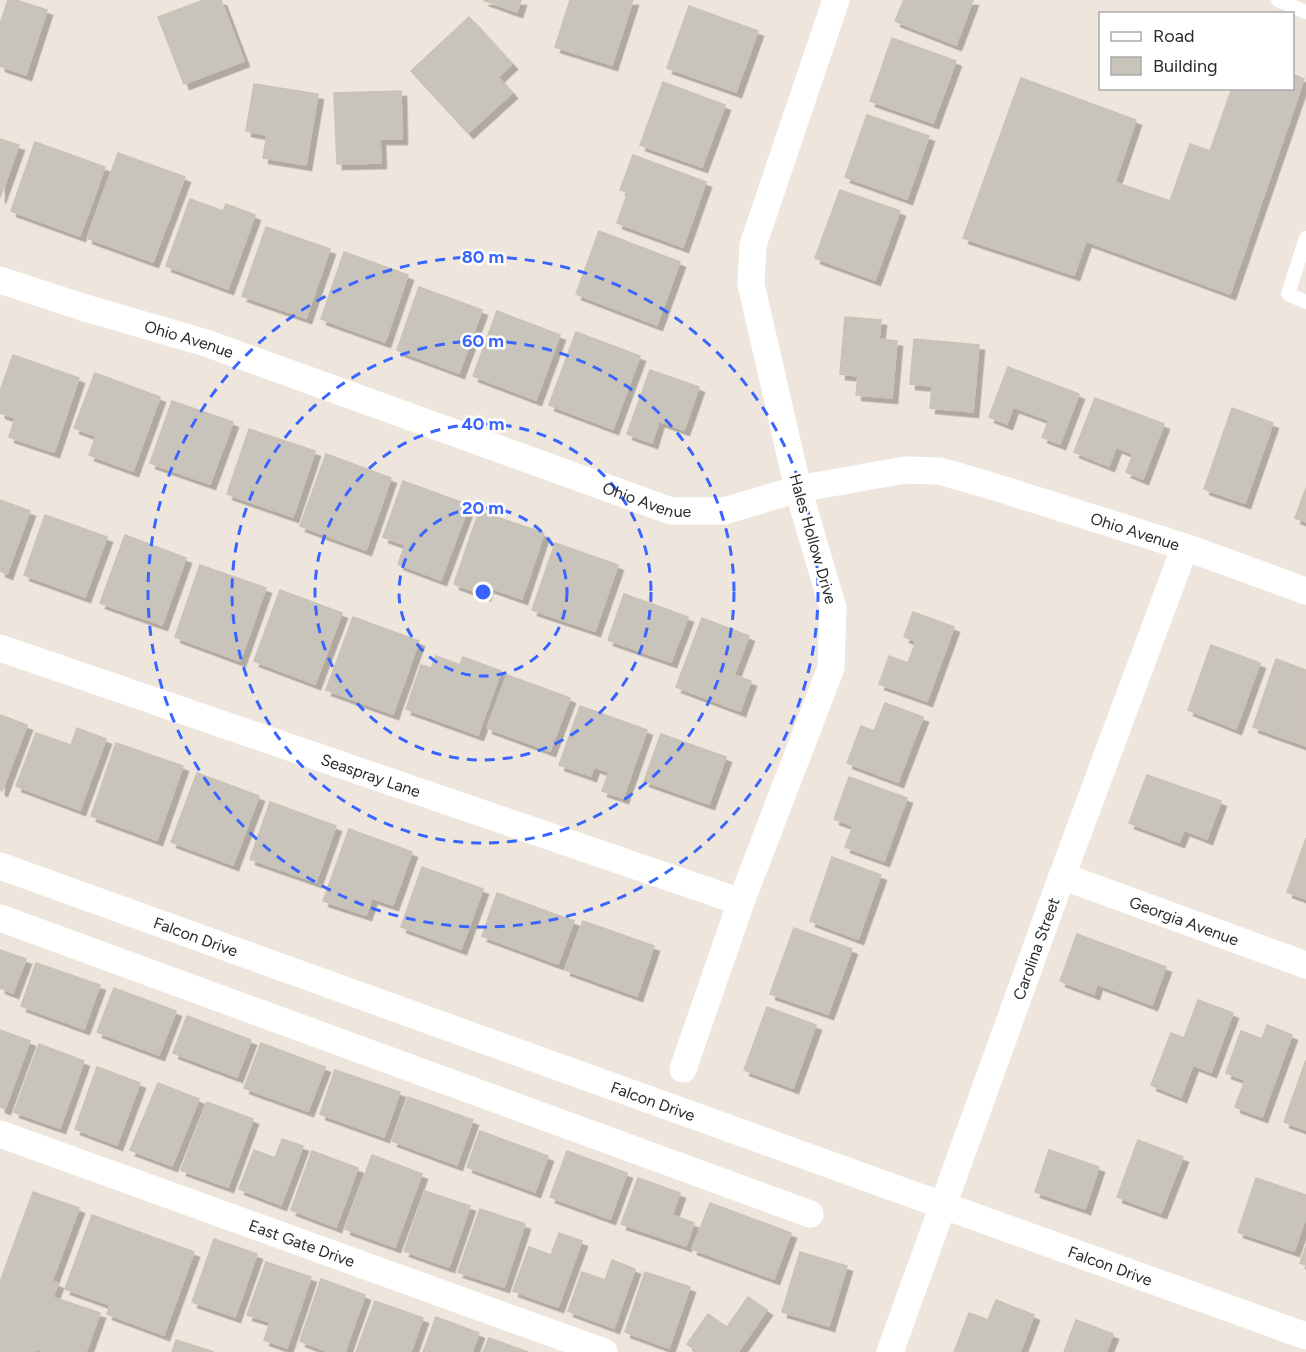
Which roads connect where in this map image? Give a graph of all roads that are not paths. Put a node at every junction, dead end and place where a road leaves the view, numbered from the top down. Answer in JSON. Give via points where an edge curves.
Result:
{"nodes":[{"id":1,"x":836,"y":0,"type":"edge"},
{"id":2,"x":1278,"y":0,"type":"edge"},
{"id":3,"x":1306,"y":12,"type":"edge"},
{"id":4,"x":1306,"y":238,"type":"edge"},
{"id":5,"x":0,"y":280,"type":"edge"},
{"id":6,"x":1306,"y":302,"type":"edge"},
{"id":7,"x":798,"y":489,"type":"junction"},
{"id":8,"x":1185,"y":547,"type":"junction"},
{"id":9,"x":1306,"y":591,"type":"edge"},
{"id":10,"x":0,"y":648,"type":"edge"},
{"id":11,"x":0,"y":866,"type":"edge"},
{"id":12,"x":1062,"y":876,"type":"junction"},
{"id":13,"x":741,"y":902,"type":"junction"},
{"id":14,"x":0,"y":918,"type":"edge"},
{"id":15,"x":1306,"y":965,"type":"edge"},
{"id":16,"x":683,"y":1069,"type":"dead end"},
{"id":17,"x":0,"y":1134,"type":"edge"},
{"id":18,"x":942,"y":1205,"type":"junction"},
{"id":19,"x":810,"y":1214,"type":"dead end"},
{"id":20,"x":1306,"y":1336,"type":"edge"},
{"id":21,"x":604,"y":1352,"type":"edge"},
{"id":22,"x":890,"y":1352,"type":"edge"}],
"edges":[{"from":1,"to":7,"type":"street","name":"Hales Hollow Drive","via":[[753,245],[751,284]]},
{"from":2,"to":3,"type":"lane"},
{"from":4,"to":6,"type":"lane","via":[[1288,294]]},
{"from":5,"to":7,"type":"street","name":"Ohio Avenue","via":[[206,343],[671,511],[724,511]]},
{"from":7,"to":8,"type":"street","name":"Ohio Avenue","via":[[905,470],[940,471]]},
{"from":7,"to":13,"type":"street","name":"Hales Hollow Drive","via":[[833,608],[831,668]]},
{"from":8,"to":9,"type":"street","name":"Ohio Avenue"},
{"from":8,"to":12,"type":"street","name":"Carolina Street"},
{"from":10,"to":13,"type":"street","name":"Seaspray Lane"},
{"from":11,"to":18,"type":"street","name":"Falcon Drive"},
{"from":12,"to":15,"type":"street","name":"Georgia Avenue"},
{"from":12,"to":18,"type":"street","name":"Carolina Street"},
{"from":13,"to":16,"type":"street","name":"Hales Hollow Drive"},
{"from":14,"to":19,"type":"street"},
{"from":17,"to":21,"type":"street","name":"East Gate Drive"},
{"from":18,"to":20,"type":"street","name":"Falcon Drive"},
{"from":18,"to":22,"type":"street","name":"Carolina Street"}]}
